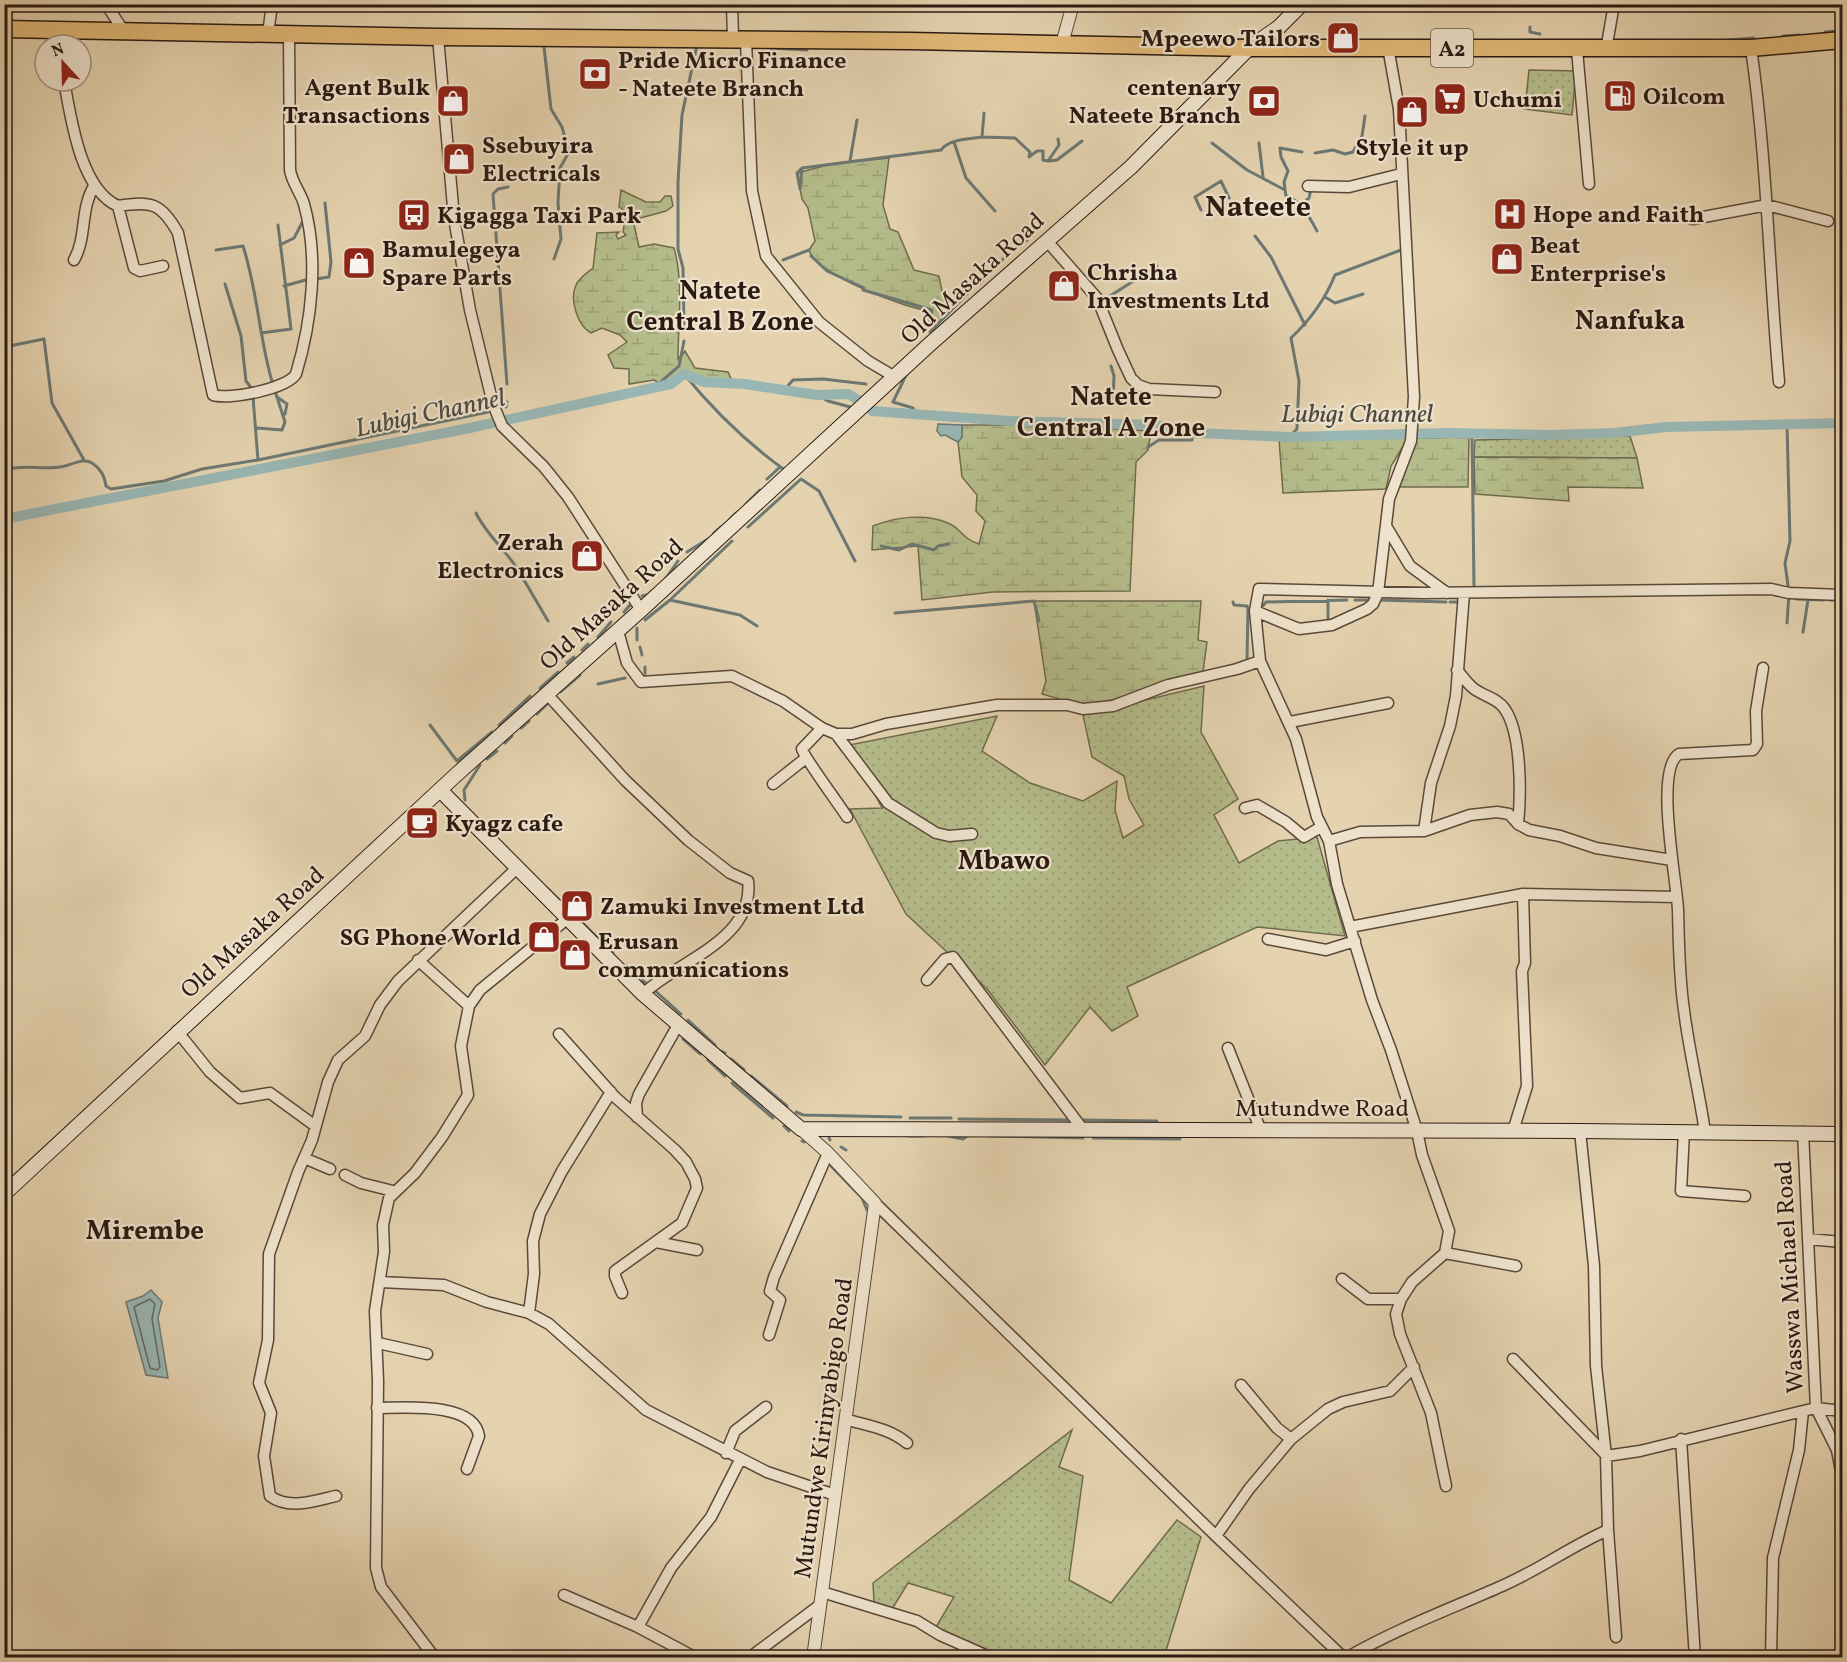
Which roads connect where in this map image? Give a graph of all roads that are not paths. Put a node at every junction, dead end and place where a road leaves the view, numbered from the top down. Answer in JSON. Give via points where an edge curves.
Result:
{"nodes":[{"id":1,"x":106,"y":4,"type":"edge"},
{"id":2,"x":272,"y":4,"type":"edge"},
{"id":3,"x":732,"y":4,"type":"edge"},
{"id":4,"x":1073,"y":4,"type":"edge"},
{"id":5,"x":1302,"y":4,"type":"edge"},
{"id":6,"x":1614,"y":4,"type":"edge"},
{"id":7,"x":4,"y":29,"type":"edge"},
{"id":8,"x":123,"y":30,"type":"junction"},
{"id":9,"x":33,"y":33,"type":"edge"},
{"id":10,"x":93,"y":33,"type":"edge"},
{"id":11,"x":267,"y":34,"type":"junction"},
{"id":12,"x":289,"y":34,"type":"junction"},
{"id":13,"x":438,"y":37,"type":"junction"},
{"id":14,"x":740,"y":40,"type":"junction"},
{"id":15,"x":1842,"y":40,"type":"edge"},
{"id":16,"x":1062,"y":44,"type":"junction"},
{"id":17,"x":1388,"y":47,"type":"junction"},
{"id":18,"x":1249,"y":48,"type":"junction"},
{"id":19,"x":1751,"y":48,"type":"junction"},
{"id":20,"x":1577,"y":50,"type":"junction"},
{"id":21,"x":1606,"y":50,"type":"junction"},
{"id":22,"x":67,"y":93,"type":"edge"},
{"id":23,"x":1401,"y":174,"type":"junction"},
{"id":24,"x":1589,"y":184,"type":"dead end"},
{"id":25,"x":94,"y":186,"type":"junction"},
{"id":26,"x":1308,"y":186,"type":"dead end"},
{"id":27,"x":1767,"y":205,"type":"junction"},
{"id":28,"x":118,"y":206,"type":"junction"},
{"id":29,"x":1679,"y":215,"type":"dead end"},
{"id":30,"x":1828,"y":221,"type":"dead end"},
{"id":31,"x":1047,"y":241,"type":"junction"},
{"id":32,"x":74,"y":260,"type":"dead end"},
{"id":33,"x":163,"y":266,"type":"dead end"},
{"id":34,"x":895,"y":376,"type":"junction"},
{"id":35,"x":1779,"y":382,"type":"dead end"},
{"id":36,"x":1215,"y":392,"type":"dead end"},
{"id":37,"x":1386,"y":526,"type":"junction"},
{"id":38,"x":1378,"y":593,"type":"junction"},
{"id":39,"x":1447,"y":593,"type":"junction"},
{"id":40,"x":1464,"y":593,"type":"junction"},
{"id":41,"x":1842,"y":595,"type":"edge"},
{"id":42,"x":641,"y":610,"type":"junction"},
{"id":43,"x":1255,"y":610,"type":"junction"},
{"id":44,"x":618,"y":631,"type":"junction"},
{"id":45,"x":1260,"y":661,"type":"junction"},
{"id":46,"x":1763,"y":668,"type":"dead end"},
{"id":47,"x":1457,"y":670,"type":"junction"},
{"id":48,"x":547,"y":694,"type":"junction"},
{"id":49,"x":1388,"y":703,"type":"dead end"},
{"id":50,"x":1290,"y":722,"type":"junction"},
{"id":51,"x":822,"y":728,"type":"junction"},
{"id":52,"x":836,"y":734,"type":"junction"},
{"id":53,"x":806,"y":758,"type":"junction"},
{"id":54,"x":773,"y":784,"type":"dead end"},
{"id":55,"x":440,"y":790,"type":"junction"},
{"id":56,"x":1245,"y":808,"type":"dead end"},
{"id":57,"x":848,"y":818,"type":"dead end"},
{"id":58,"x":1518,"y":824,"type":"junction"},
{"id":59,"x":1321,"y":827,"type":"junction"},
{"id":60,"x":1424,"y":831,"type":"junction"},
{"id":61,"x":972,"y":834,"type":"dead end"},
{"id":62,"x":1329,"y":841,"type":"junction"},
{"id":63,"x":1672,"y":860,"type":"junction"},
{"id":64,"x":517,"y":868,"type":"junction"},
{"id":65,"x":1523,"y":894,"type":"junction"},
{"id":66,"x":1676,"y":897,"type":"junction"},
{"id":67,"x":567,"y":919,"type":"junction"},
{"id":68,"x":1350,"y":927,"type":"junction"},
{"id":69,"x":1268,"y":939,"type":"dead end"},
{"id":70,"x":1354,"y":941,"type":"junction"},
{"id":71,"x":418,"y":960,"type":"junction"},
{"id":72,"x":927,"y":980,"type":"dead end"},
{"id":73,"x":643,"y":994,"type":"junction"},
{"id":74,"x":469,"y":1006,"type":"junction"},
{"id":75,"x":678,"y":1025,"type":"junction"},
{"id":76,"x":177,"y":1031,"type":"junction"},
{"id":77,"x":559,"y":1034,"type":"dead end"},
{"id":78,"x":1227,"y":1048,"type":"dead end"},
{"id":79,"x":611,"y":1092,"type":"junction"},
{"id":80,"x":637,"y":1117,"type":"junction"},
{"id":81,"x":314,"y":1125,"type":"junction"},
{"id":82,"x":801,"y":1130,"type":"junction"},
{"id":83,"x":1084,"y":1131,"type":"junction"},
{"id":84,"x":1261,"y":1131,"type":"junction"},
{"id":85,"x":1418,"y":1131,"type":"junction"},
{"id":86,"x":1513,"y":1131,"type":"junction"},
{"id":87,"x":1580,"y":1131,"type":"junction"},
{"id":88,"x":1684,"y":1131,"type":"junction"},
{"id":89,"x":1705,"y":1132,"type":"junction"},
{"id":90,"x":1803,"y":1132,"type":"junction"},
{"id":91,"x":1842,"y":1134,"type":"edge"},
{"id":92,"x":828,"y":1153,"type":"junction"},
{"id":93,"x":304,"y":1158,"type":"junction"},
{"id":94,"x":330,"y":1169,"type":"dead end"},
{"id":95,"x":345,"y":1175,"type":"dead end"},
{"id":96,"x":393,"y":1191,"type":"junction"},
{"id":97,"x":4,"y":1194,"type":"edge"},
{"id":98,"x":1744,"y":1196,"type":"dead end"},
{"id":99,"x":875,"y":1203,"type":"junction"},
{"id":100,"x":1808,"y":1239,"type":"junction"},
{"id":101,"x":656,"y":1242,"type":"junction"},
{"id":102,"x":1842,"y":1242,"type":"edge"},
{"id":103,"x":697,"y":1250,"type":"dead end"},
{"id":104,"x":1445,"y":1252,"type":"junction"},
{"id":105,"x":1516,"y":1266,"type":"dead end"},
{"id":106,"x":1342,"y":1279,"type":"dead end"},
{"id":107,"x":380,"y":1282,"type":"junction"},
{"id":108,"x":622,"y":1293,"type":"dead end"},
{"id":109,"x":1401,"y":1299,"type":"junction"},
{"id":110,"x":529,"y":1313,"type":"junction"},
{"id":111,"x":769,"y":1335,"type":"dead end"},
{"id":112,"x":378,"y":1343,"type":"junction"},
{"id":113,"x":427,"y":1354,"type":"dead end"},
{"id":114,"x":1513,"y":1359,"type":"dead end"},
{"id":115,"x":1414,"y":1366,"type":"junction"},
{"id":116,"x":1241,"y":1385,"type":"dead end"},
{"id":117,"x":766,"y":1407,"type":"dead end"},
{"id":118,"x":377,"y":1408,"type":"junction"},
{"id":119,"x":1816,"y":1408,"type":"junction"},
{"id":120,"x":1803,"y":1411,"type":"junction"},
{"id":121,"x":1842,"y":1411,"type":"edge"},
{"id":122,"x":845,"y":1419,"type":"junction"},
{"id":123,"x":1290,"y":1439,"type":"junction"},
{"id":124,"x":1681,"y":1439,"type":"junction"},
{"id":125,"x":907,"y":1443,"type":"dead end"},
{"id":126,"x":726,"y":1453,"type":"junction"},
{"id":127,"x":1606,"y":1456,"type":"junction"},
{"id":128,"x":740,"y":1460,"type":"junction"},
{"id":129,"x":467,"y":1469,"type":"dead end"},
{"id":130,"x":1840,"y":1471,"type":"dead end"},
{"id":131,"x":1446,"y":1485,"type":"dead end"},
{"id":132,"x":834,"y":1495,"type":"junction"},
{"id":133,"x":336,"y":1496,"type":"dead end"},
{"id":134,"x":1608,"y":1530,"type":"junction"},
{"id":135,"x":1216,"y":1536,"type":"junction"},
{"id":136,"x":564,"y":1595,"type":"dead end"},
{"id":137,"x":821,"y":1598,"type":"junction"},
{"id":138,"x":638,"y":1627,"type":"junction"},
{"id":139,"x":1616,"y":1637,"type":"dead end"},
{"id":140,"x":435,"y":1658,"type":"edge"},
{"id":141,"x":696,"y":1658,"type":"edge"},
{"id":142,"x":749,"y":1658,"type":"edge"},
{"id":143,"x":813,"y":1658,"type":"edge"},
{"id":144,"x":992,"y":1658,"type":"edge"},
{"id":145,"x":1345,"y":1658,"type":"edge"},
{"id":146,"x":1695,"y":1658,"type":"edge"},
{"id":147,"x":1771,"y":1658,"type":"edge"}],
"edges":[{"from":1,"to":8,"type":"street"},
{"from":2,"to":11,"type":"street"},
{"from":3,"to":14,"type":"street"},
{"from":4,"to":16,"type":"street"},
{"from":5,"to":18,"type":"main road","name":"Old Masaka Road"},
{"from":6,"to":21,"type":"street"},
{"from":7,"to":9,"type":"main road","number":"A2"},
{"from":8,"to":10,"type":"main road","number":"A2"},
{"from":8,"to":11,"type":"main road","number":"A2"},
{"from":11,"to":12,"type":"main road","number":"A2"},
{"from":12,"to":13,"type":"main road","number":"A2"},
{"from":12,"to":28,"type":"street","via":[[290,170],[304,203],[313,267],[307,329],[292,380],[268,389],[213,395],[178,233],[154,204]]},
{"from":13,"to":14,"type":"main road","number":"A2"},
{"from":13,"to":42,"type":"street","via":[[454,219],[470,310],[500,421],[568,497]]},
{"from":14,"to":16,"type":"main road","number":"A2"},
{"from":14,"to":34,"type":"street","via":[[752,191],[766,256],[819,322],[868,361]]},
{"from":15,"to":19,"type":"main road","number":"A2"},
{"from":16,"to":18,"type":"main road","number":"A2"},
{"from":17,"to":18,"type":"main road","number":"A2"},
{"from":17,"to":20,"type":"main road","number":"A2"},
{"from":17,"to":23,"type":"street","via":[[1399,110]]},
{"from":18,"to":31,"type":"main road","name":"Old Masaka Road","via":[[1131,167]]},
{"from":19,"to":21,"type":"main road","number":"A2"},
{"from":19,"to":27,"type":"street"},
{"from":20,"to":21,"type":"main road","number":"A2"},
{"from":20,"to":24,"type":"street"},
{"from":22,"to":25,"type":"street","via":[[82,159]]},
{"from":23,"to":26,"type":"street","via":[[1349,187]]},
{"from":23,"to":37,"type":"street","via":[[1412,426]]},
{"from":25,"to":28,"type":"street"},
{"from":25,"to":32,"type":"street","via":[[80,250]]},
{"from":27,"to":29,"type":"street","via":[[1693,219]]},
{"from":27,"to":30,"type":"street"},
{"from":27,"to":35,"type":"street"},
{"from":28,"to":33,"type":"street","via":[[136,270]]},
{"from":31,"to":34,"type":"main road","name":"Old Masaka Road"},
{"from":31,"to":36,"type":"street","via":[[1097,298],[1131,378],[1138,385]]},
{"from":34,"to":42,"type":"main road","name":"Old Masaka Road"},
{"from":37,"to":38,"type":"street"},
{"from":37,"to":39,"type":"street","via":[[1410,566]]},
{"from":38,"to":39,"type":"street"},
{"from":38,"to":43,"type":"street","via":[[1373,604],[1332,625],[1299,629]]},
{"from":38,"to":43,"type":"street","via":[[1259,589]]},
{"from":39,"to":40,"type":"street"},
{"from":40,"to":41,"type":"street","via":[[1771,589]]},
{"from":40,"to":47,"type":"street"},
{"from":42,"to":44,"type":"main road","name":"Old Masaka Road"},
{"from":43,"to":45,"type":"street"},
{"from":44,"to":48,"type":"main road","name":"Old Masaka Road"},
{"from":44,"to":51,"type":"street","via":[[627,663],[641,682],[732,676],[783,701]]},
{"from":45,"to":50,"type":"street"},
{"from":45,"to":52,"type":"street","via":[[1168,685],[1113,706],[1083,709],[1067,705],[997,705]]},
{"from":46,"to":63,"type":"street","via":[[1754,750],[1679,754],[1672,761],[1668,801]]},
{"from":47,"to":58,"type":"street","via":[[1474,689],[1506,710],[1518,764]]},
{"from":47,"to":60,"type":"street","via":[[1453,713],[1431,783]]},
{"from":48,"to":55,"type":"main road","name":"Old Masaka Road"},
{"from":48,"to":73,"type":"street","via":[[625,780],[688,840],[730,873],[748,881],[743,912],[730,931]]},
{"from":49,"to":50,"type":"street"},
{"from":50,"to":59,"type":"street"},
{"from":51,"to":52,"type":"street"},
{"from":51,"to":53,"type":"street","via":[[802,749]]},
{"from":52,"to":61,"type":"street","via":[[888,803],[936,833]]},
{"from":53,"to":54,"type":"street"},
{"from":53,"to":57,"type":"street"},
{"from":55,"to":64,"type":"main road"},
{"from":55,"to":76,"type":"main road","name":"Old Masaka Road"},
{"from":56,"to":59,"type":"street","via":[[1257,805],[1304,837]]},
{"from":58,"to":60,"type":"street","via":[[1509,814],[1497,812],[1470,815]]},
{"from":58,"to":63,"type":"street","via":[[1596,848]]},
{"from":59,"to":62,"type":"street"},
{"from":60,"to":62,"type":"street","via":[[1360,832]]},
{"from":62,"to":68,"type":"street","via":[[1336,884]]},
{"from":63,"to":66,"type":"street"},
{"from":64,"to":67,"type":"main road"},
{"from":64,"to":71,"type":"street"},
{"from":65,"to":66,"type":"street"},
{"from":65,"to":68,"type":"street"},
{"from":65,"to":86,"type":"street","via":[[1527,1086]]},
{"from":66,"to":89,"type":"street","via":[[1679,975]]},
{"from":67,"to":73,"type":"main road"},
{"from":67,"to":74,"type":"street","via":[[480,990]]},
{"from":68,"to":70,"type":"street"},
{"from":69,"to":70,"type":"street","via":[[1326,950]]},
{"from":70,"to":85,"type":"street"},
{"from":71,"to":74,"type":"street"},
{"from":71,"to":81,"type":"street","via":[[380,1005],[362,1041],[336,1064]]},
{"from":72,"to":83,"type":"street","via":[[945,959],[953,957]]},
{"from":73,"to":75,"type":"main road"},
{"from":74,"to":96,"type":"street","via":[[461,1046],[468,1095],[422,1164]]},
{"from":75,"to":80,"type":"street","via":[[639,1094]]},
{"from":75,"to":82,"type":"main road"},
{"from":76,"to":81,"type":"street","via":[[210,1072],[240,1098],[270,1093]]},
{"from":76,"to":97,"type":"main road","name":"Old Masaka Road"},
{"from":77,"to":79,"type":"street"},
{"from":78,"to":84,"type":"street"},
{"from":79,"to":80,"type":"street"},
{"from":79,"to":110,"type":"street","via":[[540,1214],[534,1233]]},
{"from":80,"to":101,"type":"street","via":[[686,1162],[697,1188],[687,1217]]},
{"from":81,"to":93,"type":"street"},
{"from":82,"to":83,"type":"main road","name":"Mutundwe Road"},
{"from":82,"to":92,"type":"street"},
{"from":83,"to":84,"type":"main road","name":"Mutundwe Road"},
{"from":84,"to":85,"type":"main road","name":"Mutundwe Road"},
{"from":85,"to":86,"type":"main road","name":"Mutundwe Road"},
{"from":85,"to":104,"type":"street","via":[[1422,1155],[1449,1231]]},
{"from":86,"to":87,"type":"main road","name":"Mutundwe Road"},
{"from":87,"to":88,"type":"main road","name":"Mutundwe Road"},
{"from":87,"to":127,"type":"street","via":[[1594,1266],[1596,1366]]},
{"from":88,"to":89,"type":"main road","name":"Mutundwe Road"},
{"from":88,"to":98,"type":"street","via":[[1681,1191]]},
{"from":89,"to":90,"type":"main road","name":"Mutundwe Road"},
{"from":90,"to":91,"type":"main road","name":"Mutundwe Road"},
{"from":90,"to":100,"type":"street","name":"Wasswa Michael Road"},
{"from":92,"to":99,"type":"street"},
{"from":92,"to":111,"type":"street","via":[[774,1277],[770,1291],[780,1300]]},
{"from":93,"to":94,"type":"street"},
{"from":93,"to":133,"type":"street","via":[[275,1233],[267,1268],[268,1340],[259,1383],[271,1413],[264,1456],[270,1496],[280,1503]]},
{"from":95,"to":96,"type":"street"},
{"from":96,"to":107,"type":"street","via":[[383,1225]]},
{"from":99,"to":122,"type":"street","name":"Mutundwe Kirinyabigo Road"},
{"from":99,"to":135,"type":"street"},
{"from":100,"to":102,"type":"street"},
{"from":100,"to":119,"type":"street","name":"Wasswa Michael Road"},
{"from":101,"to":103,"type":"street"},
{"from":101,"to":108,"type":"street","via":[[615,1271]]},
{"from":104,"to":105,"type":"street"},
{"from":104,"to":109,"type":"street","via":[[1412,1282]]},
{"from":106,"to":109,"type":"street","via":[[1368,1299]]},
{"from":107,"to":110,"type":"street","via":[[444,1285]]},
{"from":107,"to":112,"type":"street","via":[[375,1311]]},
{"from":109,"to":115,"type":"street","via":[[1396,1314]]},
{"from":110,"to":126,"type":"street","via":[[549,1324],[646,1410]]},
{"from":112,"to":113,"type":"street"},
{"from":112,"to":118,"type":"street"},
{"from":114,"to":127,"type":"street"},
{"from":115,"to":123,"type":"street","via":[[1390,1390],[1342,1402]]},
{"from":115,"to":131,"type":"street","via":[[1431,1413]]},
{"from":116,"to":123,"type":"street"},
{"from":117,"to":126,"type":"street","via":[[735,1431]]},
{"from":118,"to":129,"type":"street","via":[[425,1406],[454,1413],[468,1422],[479,1436]]},
{"from":118,"to":140,"type":"street","via":[[376,1568],[381,1587]]},
{"from":119,"to":120,"type":"street","name":"Wasswa Michael Road"},
{"from":119,"to":121,"type":"street"},
{"from":119,"to":130,"type":"street","via":[[1836,1450]]},
{"from":120,"to":124,"type":"street"},
{"from":120,"to":147,"type":"street","name":"Wasswa Michael Road","via":[[1799,1450],[1773,1558]]},
{"from":122,"to":125,"type":"street","via":[[878,1427]]},
{"from":122,"to":132,"type":"street","name":"Mutundwe Kirinyabigo Road"},
{"from":123,"to":135,"type":"street"},
{"from":124,"to":127,"type":"street"},
{"from":124,"to":146,"type":"street"},
{"from":126,"to":128,"type":"street"},
{"from":127,"to":134,"type":"street"},
{"from":128,"to":132,"type":"street"},
{"from":128,"to":138,"type":"street","via":[[711,1516],[671,1568]]},
{"from":132,"to":137,"type":"street","name":"Mutundwe Kirinyabigo Road"},
{"from":134,"to":139,"type":"street"},
{"from":134,"to":145,"type":"street","via":[[1502,1586],[1459,1602]]},
{"from":135,"to":145,"type":"street"},
{"from":136,"to":138,"type":"street"},
{"from":137,"to":142,"type":"street"},
{"from":137,"to":143,"type":"street","name":"Mutundwe Kirinyabigo Road"},
{"from":137,"to":144,"type":"street","via":[[917,1621]]},
{"from":138,"to":141,"type":"street"}]}
